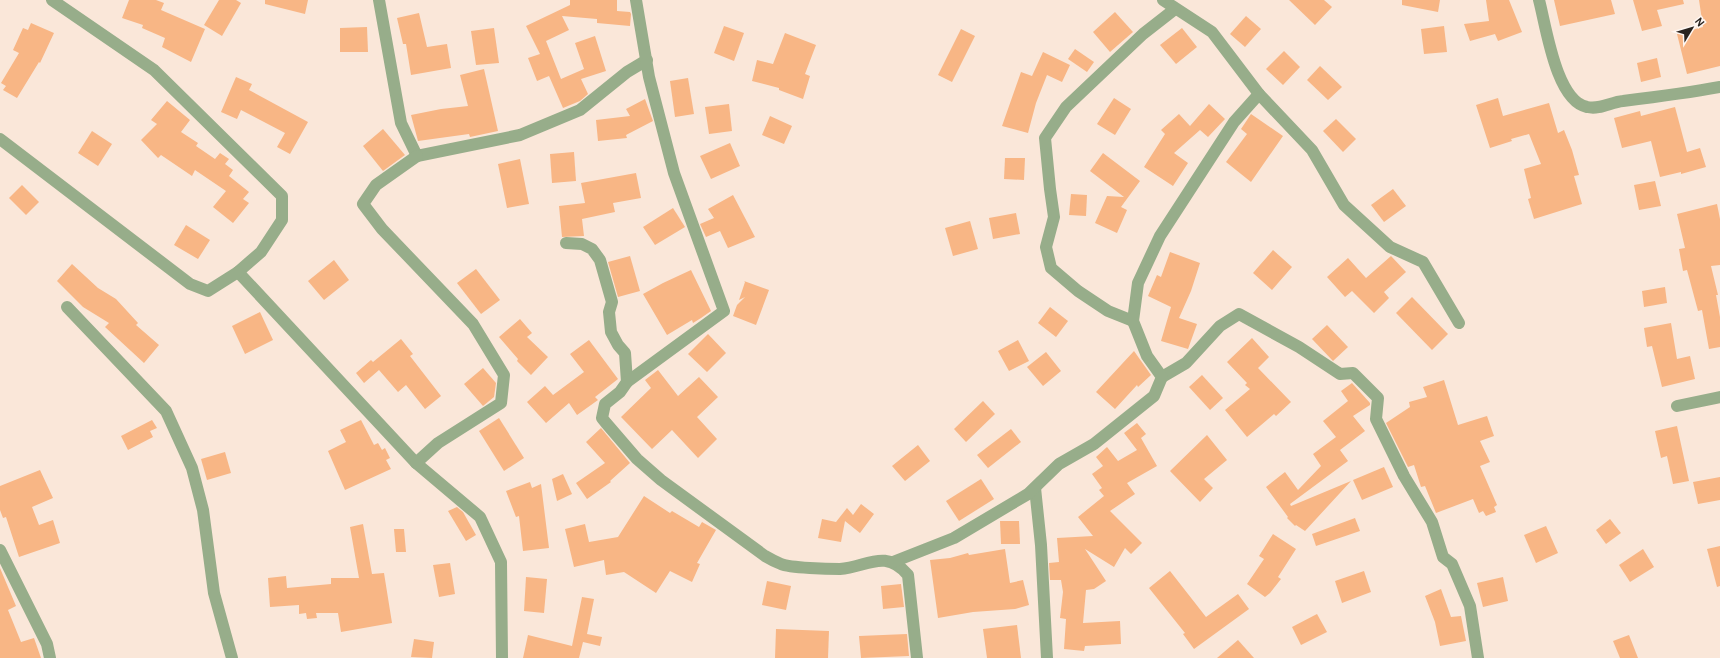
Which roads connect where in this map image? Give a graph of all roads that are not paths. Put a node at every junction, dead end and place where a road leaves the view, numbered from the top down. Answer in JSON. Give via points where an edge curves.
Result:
{"nodes":[{"id":1,"x":52,"y":0,"type":"edge"},
{"id":2,"x":379,"y":0,"type":"edge"},
{"id":3,"x":636,"y":0,"type":"edge"},
{"id":4,"x":1163,"y":0,"type":"edge"},
{"id":5,"x":1539,"y":0,"type":"edge"},
{"id":6,"x":1175,"y":9,"type":"junction"},
{"id":7,"x":647,"y":60,"type":"junction"},
{"id":8,"x":1720,"y":87,"type":"edge"},
{"id":9,"x":1259,"y":94,"type":"junction"},
{"id":10,"x":0,"y":139,"type":"edge"},
{"id":11,"x":417,"y":156,"type":"junction"},
{"id":12,"x":566,"y":243,"type":"dead end"},
{"id":13,"x":238,"y":272,"type":"junction"},
{"id":14,"x":67,"y":307,"type":"dead end"},
{"id":15,"x":1133,"y":321,"type":"junction"},
{"id":16,"x":1459,"y":323,"type":"dead end"},
{"id":17,"x":1162,"y":377,"type":"junction"},
{"id":18,"x":626,"y":382,"type":"junction"},
{"id":19,"x":1720,"y":397,"type":"edge"},
{"id":20,"x":1677,"y":406,"type":"dead end"},
{"id":21,"x":416,"y":463,"type":"junction"},
{"id":22,"x":1035,"y":488,"type":"junction"},
{"id":23,"x":0,"y":550,"type":"edge"},
{"id":24,"x":893,"y":562,"type":"junction"},
{"id":25,"x":50,"y":658,"type":"edge"},
{"id":26,"x":232,"y":658,"type":"edge"},
{"id":27,"x":502,"y":658,"type":"edge"},
{"id":28,"x":917,"y":658,"type":"edge"},
{"id":29,"x":1047,"y":658,"type":"edge"},
{"id":30,"x":1478,"y":658,"type":"edge"}],
"edges":[{"from":1,"to":13,"type":"street","via":[[154,70],[282,196],[282,220],[260,252]]},
{"from":2,"to":11,"type":"street","via":[[401,123]]},
{"from":3,"to":7,"type":"street"},
{"from":4,"to":6,"type":"street"},
{"from":5,"to":8,"type":"street","via":[[1551,50],[1562,80],[1568,94],[1578,104],[1587,108],[1598,108],[1621,101]]},
{"from":6,"to":9,"type":"street","via":[[1212,32]]},
{"from":6,"to":15,"type":"street","via":[[1143,34],[1066,107],[1045,138],[1054,217],[1046,247],[1051,268],[1078,291],[1108,311]]},
{"from":7,"to":11,"type":"street","via":[[627,72],[580,110],[520,135]]},
{"from":7,"to":18,"type":"street","via":[[649,77],[674,173],[724,311]]},
{"from":9,"to":15,"type":"street","via":[[1234,122],[1160,236],[1138,283]]},
{"from":9,"to":16,"type":"street","via":[[1312,150],[1344,205],[1390,247],[1423,262]]},
{"from":10,"to":13,"type":"street","via":[[190,284],[208,291]]},
{"from":11,"to":21,"type":"street","via":[[376,185],[363,204],[382,228],[473,324],[504,375],[501,403],[438,443]]},
{"from":12,"to":18,"type":"street","via":[[582,244],[592,249],[600,260],[612,302],[609,312],[612,332],[625,353]]},
{"from":13,"to":21,"type":"street"},
{"from":14,"to":26,"type":"street","via":[[166,411],[192,468],[203,510],[214,593]]},
{"from":15,"to":17,"type":"street","via":[[1147,356]]},
{"from":17,"to":22,"type":"street","via":[[1154,396],[1094,444],[1059,464]]},
{"from":17,"to":30,"type":"street","via":[[1186,363],[1220,326],[1239,314],[1299,347],[1340,374],[1353,373],[1378,398],[1376,419],[1404,476],[1432,522],[1443,557],[1452,564],[1470,606]]},
{"from":18,"to":24,"type":"street","via":[[620,392],[605,404],[602,418],[638,459],[661,480],[765,556],[783,565],[840,569],[875,560]]},
{"from":19,"to":20,"type":"street"},
{"from":21,"to":27,"type":"street","via":[[480,517],[501,562]]},
{"from":22,"to":24,"type":"street","via":[[954,538]]},
{"from":22,"to":29,"type":"street"},
{"from":23,"to":25,"type":"street","via":[[47,644]]},
{"from":24,"to":28,"type":"street","via":[[908,575]]}]}
